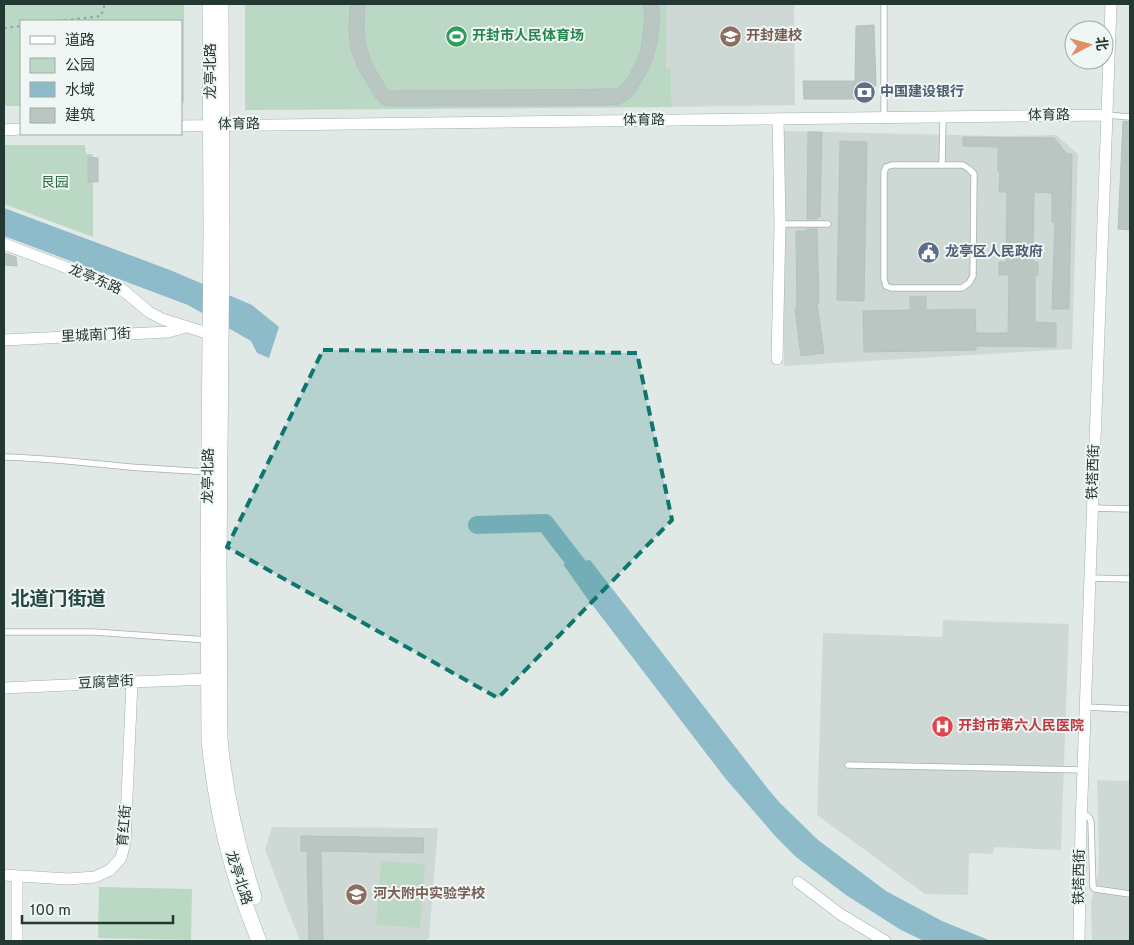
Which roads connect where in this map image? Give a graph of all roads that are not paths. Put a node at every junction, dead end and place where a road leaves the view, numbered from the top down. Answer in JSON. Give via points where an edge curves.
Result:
{"nodes":[{"id":1,"x":210,"y":4,"type":"edge"},
{"id":2,"x":221,"y":4,"type":"edge"},
{"id":3,"x":884,"y":4,"type":"edge"},
{"id":4,"x":1111,"y":4,"type":"edge"},
{"id":5,"x":1107,"y":115,"type":"junction"},
{"id":6,"x":1130,"y":117,"type":"edge"},
{"id":7,"x":884,"y":118,"type":"junction"},
{"id":8,"x":943,"y":118,"type":"junction"},
{"id":9,"x":778,"y":119,"type":"junction"},
{"id":10,"x":182,"y":126,"type":"edge"},
{"id":11,"x":216,"y":126,"type":"junction"},
{"id":12,"x":20,"y":129,"type":"edge"},
{"id":13,"x":4,"y":130,"type":"edge"},
{"id":14,"x":942,"y":165,"type":"junction"},
{"id":15,"x":780,"y":224,"type":"junction"},
{"id":16,"x":828,"y":224,"type":"dead end"},
{"id":17,"x":4,"y":244,"type":"edge"},
{"id":18,"x":187,"y":327,"type":"junction"},
{"id":19,"x":214,"y":329,"type":"junction"},
{"id":20,"x":4,"y":340,"type":"edge"},
{"id":21,"x":777,"y":359,"type":"dead end"},
{"id":22,"x":4,"y":457,"type":"edge"},
{"id":23,"x":209,"y":472,"type":"junction"},
{"id":24,"x":1092,"y":508,"type":"junction"},
{"id":25,"x":1130,"y":509,"type":"edge"},
{"id":26,"x":1090,"y":578,"type":"junction"},
{"id":27,"x":1130,"y":579,"type":"edge"},
{"id":28,"x":4,"y":632,"type":"edge"},
{"id":29,"x":208,"y":640,"type":"junction"},
{"id":30,"x":208,"y":679,"type":"junction"},
{"id":31,"x":132,"y":682,"type":"junction"},
{"id":32,"x":4,"y":688,"type":"edge"},
{"id":33,"x":1085,"y":707,"type":"junction"},
{"id":34,"x":1130,"y":709,"type":"edge"},
{"id":35,"x":848,"y":765,"type":"dead end"},
{"id":36,"x":1083,"y":770,"type":"junction"},
{"id":37,"x":1081,"y":811,"type":"junction"},
{"id":38,"x":4,"y":875,"type":"edge"},
{"id":39,"x":17,"y":876,"type":"junction"},
{"id":40,"x":798,"y":882,"type":"dead end"},
{"id":41,"x":1130,"y":894,"type":"edge"},
{"id":42,"x":17,"y":941,"type":"edge"},
{"id":43,"x":259,"y":941,"type":"edge"},
{"id":44,"x":268,"y":941,"type":"edge"},
{"id":45,"x":884,"y":941,"type":"edge"},
{"id":46,"x":1079,"y":941,"type":"edge"}],
"edges":[{"from":1,"to":11,"type":"main road","name":"龙亭北路"},
{"from":2,"to":11,"type":"main road","name":"龙亭北路"},
{"from":3,"to":7,"type":"lane"},
{"from":4,"to":5,"type":"street","name":"铁塔西街"},
{"from":5,"to":6,"type":"lane"},
{"from":5,"to":8,"type":"street","name":"体育路"},
{"from":5,"to":24,"type":"street","name":"铁塔西街"},
{"from":7,"to":8,"type":"street","name":"体育路"},
{"from":7,"to":9,"type":"street","name":"体育路"},
{"from":8,"to":14,"type":"lane"},
{"from":9,"to":11,"type":"street","name":"体育路"},
{"from":9,"to":15,"type":"street"},
{"from":10,"to":11,"type":"street","name":"体育路"},
{"from":11,"to":19,"type":"main road","name":"龙亭北路"},
{"from":12,"to":13,"type":"street"},
{"from":14,"to":14,"type":"lane","via":[[963,166],[974,174],[973,276],[962,288],[886,286],[886,167]]},
{"from":15,"to":16,"type":"lane"},
{"from":15,"to":21,"type":"street"},
{"from":17,"to":18,"type":"street","name":"龙亭东路","via":[[110,284],[162,319]]},
{"from":18,"to":19,"type":"street","name":"龙亭东路"},
{"from":18,"to":20,"type":"street","name":"里城南门街","via":[[168,332]]},
{"from":19,"to":23,"type":"main road","name":"龙亭北路"},
{"from":19,"to":44,"type":"main road","name":"龙亭北路","via":[[220,739],[225,783],[242,860]]},
{"from":22,"to":23,"type":"lane"},
{"from":23,"to":29,"type":"main road","name":"龙亭北路"},
{"from":24,"to":25,"type":"lane"},
{"from":24,"to":26,"type":"street","name":"铁塔西街"},
{"from":26,"to":27,"type":"lane"},
{"from":26,"to":33,"type":"street","name":"铁塔西街"},
{"from":28,"to":29,"type":"lane","via":[[94,632]]},
{"from":29,"to":30,"type":"main road","name":"龙亭北路"},
{"from":30,"to":31,"type":"street","name":"豆腐营街"},
{"from":30,"to":43,"type":"main road","name":"龙亭北路","via":[[209,740],[218,804],[231,862]]},
{"from":31,"to":32,"type":"street","name":"豆腐营街"},
{"from":31,"to":39,"type":"street","name":"育红街","via":[[125,842],[121,858],[110,870],[95,877]]},
{"from":33,"to":34,"type":"lane"},
{"from":33,"to":36,"type":"street","name":"铁塔西街"},
{"from":35,"to":36,"type":"lane"},
{"from":36,"to":37,"type":"street","name":"铁塔西街"},
{"from":37,"to":41,"type":"lane","via":[[1091,822],[1093,887]]},
{"from":37,"to":46,"type":"street","name":"铁塔西街"},
{"from":38,"to":39,"type":"street","name":"育红街"},
{"from":39,"to":42,"type":"street"},
{"from":40,"to":45,"type":"street","via":[[840,914]]}]}
